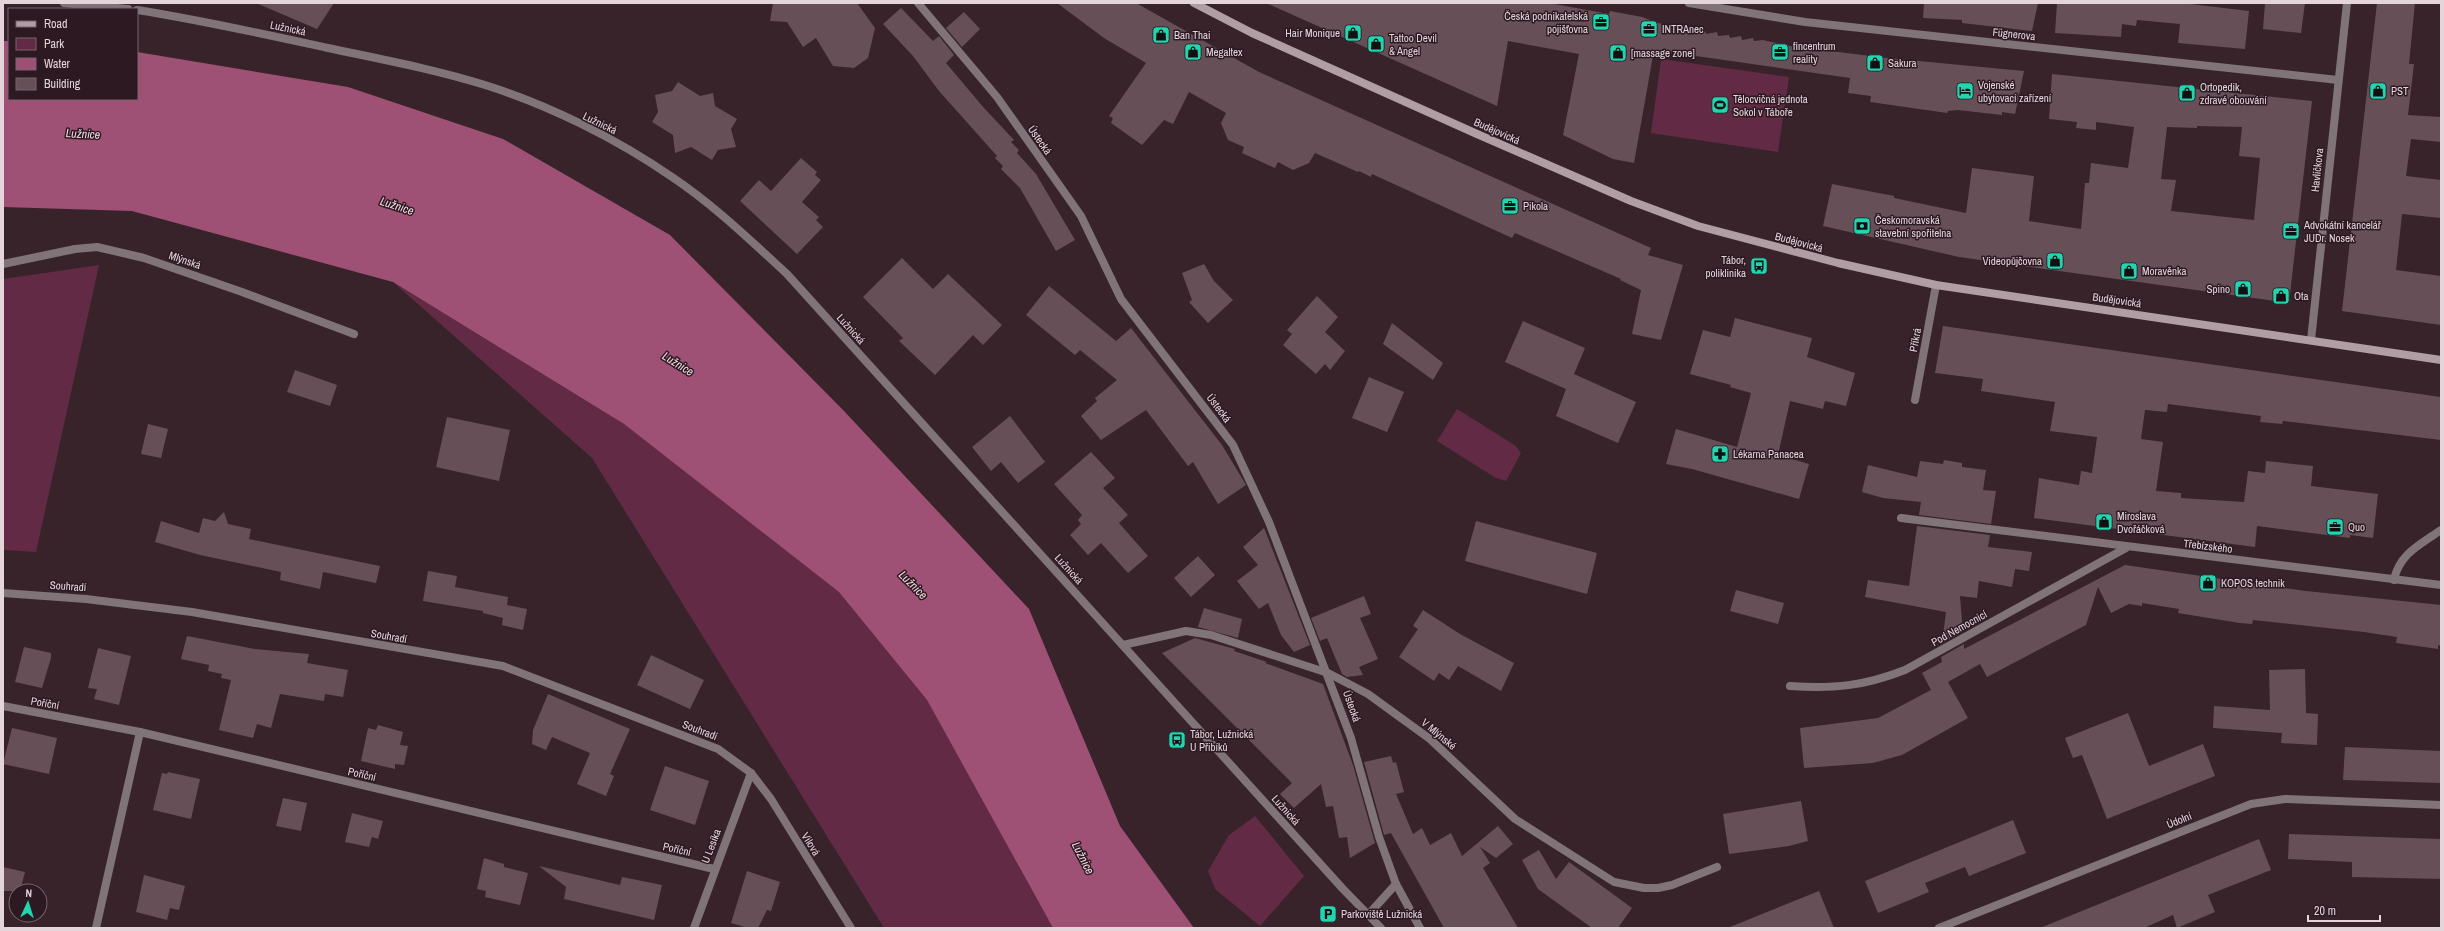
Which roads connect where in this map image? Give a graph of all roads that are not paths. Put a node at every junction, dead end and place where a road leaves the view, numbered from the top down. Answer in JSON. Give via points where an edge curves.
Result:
{"nodes":[{"id":1,"x":64,"y":3,"type":"edge"},
{"id":2,"x":918,"y":3,"type":"edge"},
{"id":3,"x":1194,"y":3,"type":"edge"},
{"id":4,"x":1689,"y":3,"type":"edge"},
{"id":5,"x":2347,"y":3,"type":"edge"},
{"id":6,"x":117,"y":8,"type":"edge"},
{"id":7,"x":138,"y":10,"type":"edge"},
{"id":8,"x":2338,"y":80,"type":"junction"},
{"id":9,"x":3,"y":264,"type":"edge"},
{"id":10,"x":1936,"y":285,"type":"junction"},
{"id":11,"x":354,"y":334,"type":"dead end"},
{"id":12,"x":2311,"y":340,"type":"junction"},
{"id":13,"x":2441,"y":360,"type":"edge"},
{"id":14,"x":1915,"y":400,"type":"dead end"},
{"id":15,"x":1901,"y":518,"type":"dead end"},
{"id":16,"x":2441,"y":530,"type":"edge"},
{"id":17,"x":2126,"y":548,"type":"junction"},
{"id":18,"x":2394,"y":580,"type":"junction"},
{"id":19,"x":2441,"y":585,"type":"edge"},
{"id":20,"x":3,"y":593,"type":"edge"},
{"id":21,"x":1124,"y":645,"type":"junction"},
{"id":22,"x":1328,"y":673,"type":"junction"},
{"id":23,"x":1790,"y":686,"type":"dead end"},
{"id":24,"x":3,"y":706,"type":"edge"},
{"id":25,"x":140,"y":732,"type":"junction"},
{"id":26,"x":751,"y":773,"type":"junction"},
{"id":27,"x":2441,"y":805,"type":"edge"},
{"id":28,"x":1717,"y":867,"type":"dead end"},
{"id":29,"x":714,"y":870,"type":"junction"},
{"id":30,"x":1396,"y":884,"type":"junction"},
{"id":31,"x":1368,"y":915,"type":"junction"},
{"id":32,"x":96,"y":928,"type":"edge"},
{"id":33,"x":694,"y":928,"type":"edge"},
{"id":34,"x":851,"y":928,"type":"edge"},
{"id":35,"x":1381,"y":928,"type":"edge"},
{"id":36,"x":1420,"y":928,"type":"edge"},
{"id":37,"x":1939,"y":928,"type":"edge"}],
"edges":[{"from":1,"to":6,"type":"street"},
{"from":2,"to":22,"type":"street","name":"Ústecká","via":[[997,96],[1081,216],[1121,299],[1233,445],[1270,522]]},
{"from":3,"to":10,"type":"main road","name":"Budějovická","via":[[1252,33],[1631,202],[1705,228],[1838,263]]},
{"from":4,"to":8,"type":"street","name":"Fügnerova","via":[[1806,22]]},
{"from":5,"to":8,"type":"street","name":"Havlíčkova"},
{"from":7,"to":21,"type":"street","name":"Lužnická","via":[[207,21],[420,68],[485,86],[548,109],[672,176],[731,222],[787,274]]},
{"from":8,"to":12,"type":"street","name":"Havlíčkova"},
{"from":9,"to":11,"type":"street","name":"Mlýnská","via":[[97,247],[151,260]]},
{"from":10,"to":12,"type":"main road","name":"Budějovická"},
{"from":10,"to":14,"type":"street","name":"Příkrá"},
{"from":12,"to":13,"type":"main road","name":"Budějovická"},
{"from":15,"to":17,"type":"street","name":"Třebízského"},
{"from":16,"to":18,"type":"street","via":[[2407,554],[2396,570]]},
{"from":17,"to":18,"type":"street","name":"Třebízského"},
{"from":17,"to":23,"type":"street","name":"Pod Nemocnicí","via":[[1905,670],[1869,683],[1829,689]]},
{"from":18,"to":19,"type":"street","name":"Třebízského"},
{"from":20,"to":26,"type":"street","name":"Souhradí","via":[[86,599],[192,612],[503,666],[718,748]]},
{"from":21,"to":22,"type":"street","name":"V Mlýnské","via":[[1186,631],[1211,635]]},
{"from":21,"to":31,"type":"street","name":"Lužnická"},
{"from":22,"to":28,"type":"street","name":"V Mlýnské","via":[[1368,694],[1430,739],[1515,819],[1614,882],[1658,888]]},
{"from":22,"to":30,"type":"street","name":"Ústecká"},
{"from":24,"to":25,"type":"street","name":"Poříční"},
{"from":25,"to":29,"type":"street","name":"Poříční"},
{"from":25,"to":32,"type":"street"},
{"from":26,"to":29,"type":"street","name":"U Lesíka"},
{"from":26,"to":34,"type":"street","name":"Vilová","via":[[771,799]]},
{"from":27,"to":37,"type":"street","name":"Údolní","via":[[2285,799],[2251,804]]},
{"from":29,"to":33,"type":"street","name":"U Lesíka"},
{"from":30,"to":31,"type":"street"},
{"from":30,"to":36,"type":"street","name":"Ústecká"},
{"from":31,"to":35,"type":"street","name":"Lužnická"}]}
